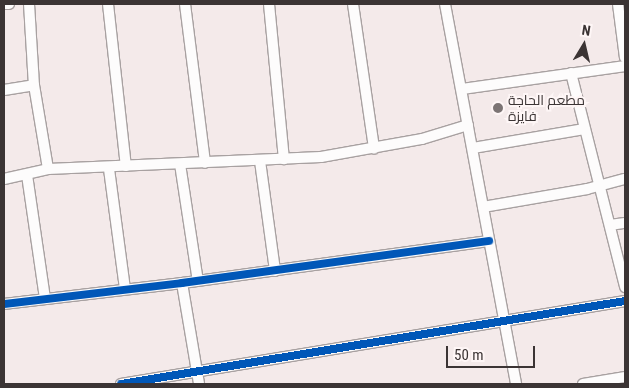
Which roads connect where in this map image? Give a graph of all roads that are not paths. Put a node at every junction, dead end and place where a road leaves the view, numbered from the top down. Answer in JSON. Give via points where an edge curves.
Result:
{"nodes":[{"id":1,"x":4,"y":4,"type":"edge"},
{"id":2,"x":9,"y":4,"type":"edge"},
{"id":3,"x":29,"y":4,"type":"edge"},
{"id":4,"x":108,"y":4,"type":"edge"},
{"id":5,"x":185,"y":4,"type":"edge"},
{"id":6,"x":269,"y":4,"type":"edge"},
{"id":7,"x":353,"y":4,"type":"edge"},
{"id":8,"x":445,"y":4,"type":"edge"},
{"id":9,"x":618,"y":4,"type":"edge"},
{"id":10,"x":625,"y":58,"type":"edge"},
{"id":11,"x":625,"y":66,"type":"edge"},
{"id":12,"x":571,"y":73,"type":"junction"},
{"id":13,"x":34,"y":85,"type":"junction"},
{"id":14,"x":462,"y":89,"type":"junction"},
{"id":15,"x":4,"y":90,"type":"edge"},
{"id":16,"x":468,"y":125,"type":"junction"},
{"id":17,"x":584,"y":129,"type":"junction"},
{"id":18,"x":374,"y":148,"type":"junction"},
{"id":19,"x":473,"y":148,"type":"junction"},
{"id":20,"x":284,"y":159,"type":"junction"},
{"id":21,"x":260,"y":161,"type":"junction"},
{"id":22,"x":205,"y":163,"type":"junction"},
{"id":23,"x":180,"y":164,"type":"junction"},
{"id":24,"x":126,"y":166,"type":"junction"},
{"id":25,"x":48,"y":169,"type":"junction"},
{"id":26,"x":109,"y":169,"type":"junction"},
{"id":27,"x":27,"y":175,"type":"junction"},
{"id":28,"x":4,"y":179,"type":"edge"},
{"id":29,"x":625,"y":179,"type":"edge"},
{"id":30,"x":598,"y":186,"type":"junction"},
{"id":31,"x":483,"y":207,"type":"junction"},
{"id":32,"x":625,"y":223,"type":"edge"},
{"id":33,"x":610,"y":225,"type":"junction"},
{"id":34,"x":488,"y":241,"type":"junction"},
{"id":35,"x":275,"y":271,"type":"junction"},
{"id":36,"x":198,"y":281,"type":"junction"},
{"id":37,"x":182,"y":284,"type":"junction"},
{"id":38,"x":625,"y":287,"type":"edge"},
{"id":39,"x":125,"y":289,"type":"junction"},
{"id":40,"x":44,"y":298,"type":"junction"},
{"id":41,"x":625,"y":300,"type":"edge"},
{"id":42,"x":4,"y":304,"type":"edge"},
{"id":43,"x":504,"y":322,"type":"junction"},
{"id":44,"x":197,"y":372,"type":"junction"},
{"id":45,"x":625,"y":377,"type":"edge"},
{"id":46,"x":121,"y":384,"type":"edge"},
{"id":47,"x":199,"y":384,"type":"edge"},
{"id":48,"x":516,"y":384,"type":"edge"},
{"id":49,"x":583,"y":384,"type":"edge"}],
"edges":[{"from":1,"to":2,"type":"street"},
{"from":3,"to":13,"type":"street"},
{"from":4,"to":24,"type":"street"},
{"from":5,"to":22,"type":"street"},
{"from":6,"to":20,"type":"street"},
{"from":7,"to":18,"type":"street"},
{"from":8,"to":14,"type":"street"},
{"from":9,"to":10,"type":"street"},
{"from":11,"to":12,"type":"street"},
{"from":12,"to":14,"type":"street"},
{"from":12,"to":17,"type":"street"},
{"from":13,"to":15,"type":"street"},
{"from":13,"to":25,"type":"street"},
{"from":14,"to":16,"type":"street"},
{"from":16,"to":18,"type":"street"},
{"from":16,"to":19,"type":"street"},
{"from":17,"to":19,"type":"street"},
{"from":17,"to":30,"type":"street"},
{"from":18,"to":20,"type":"street"},
{"from":19,"to":31,"type":"street"},
{"from":20,"to":21,"type":"street"},
{"from":21,"to":22,"type":"street"},
{"from":21,"to":35,"type":"street"},
{"from":22,"to":23,"type":"street"},
{"from":23,"to":24,"type":"street"},
{"from":23,"to":36,"type":"street"},
{"from":24,"to":26,"type":"street"},
{"from":25,"to":26,"type":"street"},
{"from":25,"to":27,"type":"street"},
{"from":26,"to":39,"type":"street"},
{"from":27,"to":28,"type":"street"},
{"from":27,"to":40,"type":"street"},
{"from":29,"to":30,"type":"street"},
{"from":30,"to":31,"type":"street"},
{"from":30,"to":33,"type":"street"},
{"from":31,"to":34,"type":"street"},
{"from":32,"to":33,"type":"street"},
{"from":33,"to":38,"type":"street"},
{"from":34,"to":35,"type":"street"},
{"from":34,"to":43,"type":"street"},
{"from":35,"to":36,"type":"street"},
{"from":36,"to":37,"type":"street"},
{"from":37,"to":39,"type":"street"},
{"from":37,"to":44,"type":"street"},
{"from":39,"to":40,"type":"street"},
{"from":40,"to":42,"type":"street"},
{"from":41,"to":43,"type":"street"},
{"from":43,"to":44,"type":"street"},
{"from":43,"to":48,"type":"street"},
{"from":44,"to":46,"type":"street"},
{"from":44,"to":47,"type":"street"},
{"from":45,"to":49,"type":"street"}]}
